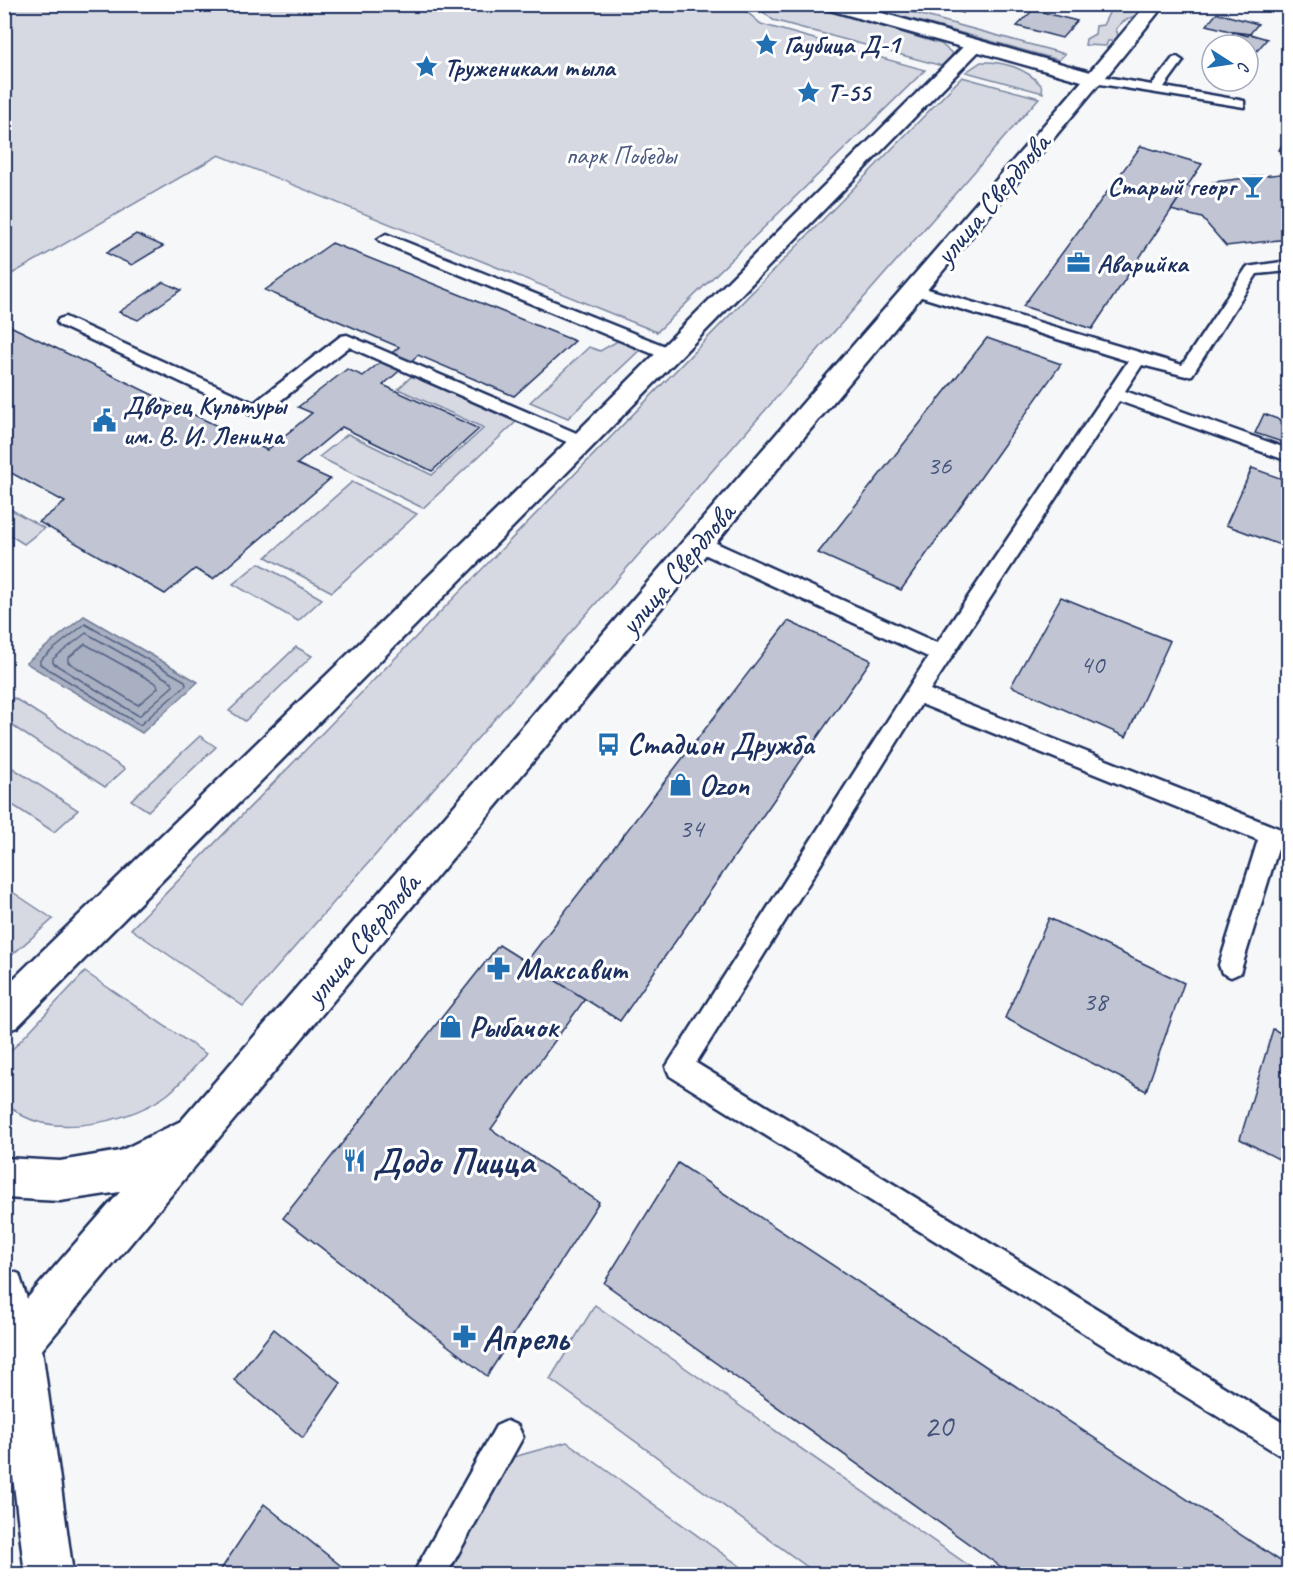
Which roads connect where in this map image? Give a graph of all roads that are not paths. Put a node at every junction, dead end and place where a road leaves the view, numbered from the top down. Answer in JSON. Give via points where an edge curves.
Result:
{"nodes":[{"id":1,"x":829,"y":4,"type":"edge"},
{"id":2,"x":1157,"y":4,"type":"edge"},
{"id":3,"x":974,"y":46,"type":"junction"},
{"id":4,"x":1177,"y":61,"type":"dead end"},
{"id":5,"x":1094,"y":79,"type":"junction"},
{"id":6,"x":1155,"y":90,"type":"junction"},
{"id":7,"x":1239,"y":105,"type":"dead end"},
{"id":8,"x":386,"y":239,"type":"dead end"},
{"id":9,"x":1288,"y":266,"type":"edge"},
{"id":10,"x":915,"y":290,"type":"junction"},
{"id":11,"x":65,"y":322,"type":"dead end"},
{"id":12,"x":669,"y":354,"type":"junction"},
{"id":13,"x":1138,"y":359,"type":"junction"},
{"id":14,"x":1117,"y":394,"type":"junction"},
{"id":15,"x":582,"y":442,"type":"junction"},
{"id":16,"x":1288,"y":455,"type":"edge"},
{"id":17,"x":698,"y":543,"type":"junction"},
{"id":18,"x":941,"y":654,"type":"junction"},
{"id":19,"x":916,"y":693,"type":"junction"},
{"id":20,"x":1280,"y":839,"type":"edge"},
{"id":21,"x":1231,"y":965,"type":"dead end"},
{"id":22,"x":4,"y":1014,"type":"edge"},
{"id":23,"x":196,"y":1133,"type":"junction"},
{"id":24,"x":4,"y":1178,"type":"edge"},
{"id":25,"x":4,"y":1290,"type":"edge"},
{"id":26,"x":12,"y":1350,"type":"edge"},
{"id":27,"x":507,"y":1437,"type":"dead end"},
{"id":28,"x":1288,"y":1444,"type":"edge"},
{"id":29,"x":49,"y":1575,"type":"edge"},
{"id":30,"x":429,"y":1575,"type":"edge"}],
"edges":[{"from":1,"to":3,"type":"main road"},
{"from":2,"to":5,"type":"main road","name":"улица Свердлова"},
{"from":3,"to":5,"type":"main road"},
{"from":3,"to":12,"type":"main road"},
{"from":4,"to":6,"type":"lane"},
{"from":5,"to":6,"type":"lane"},
{"from":5,"to":10,"type":"main road","name":"улица Свердлова"},
{"from":6,"to":7,"type":"lane"},
{"from":8,"to":12,"type":"lane"},
{"from":9,"to":13,"type":"lane","via":[[1252,270],[1186,371]]},
{"from":10,"to":13,"type":"lane"},
{"from":10,"to":17,"type":"main road","name":"улица Свердлова"},
{"from":11,"to":15,"type":"lane","via":[[256,411],[347,340]]},
{"from":12,"to":15,"type":"main road"},
{"from":13,"to":14,"type":"lane"},
{"from":14,"to":16,"type":"lane"},
{"from":14,"to":18,"type":"lane"},
{"from":15,"to":22,"type":"main road"},
{"from":17,"to":18,"type":"lane"},
{"from":17,"to":23,"type":"main road","name":"улица Свердлова"},
{"from":18,"to":19,"type":"lane"},
{"from":19,"to":20,"type":"lane"},
{"from":19,"to":28,"type":"lane","via":[[679,1067]]},
{"from":20,"to":21,"type":"lane"},
{"from":23,"to":24,"type":"main road","name":"улица Свердлова","via":[[124,1170],[60,1181]]},
{"from":23,"to":26,"type":"main road","name":"улица Свердлова"},
{"from":25,"to":26,"type":"main road"},
{"from":26,"to":29,"type":"main road"},
{"from":27,"to":30,"type":"lane"}]}
